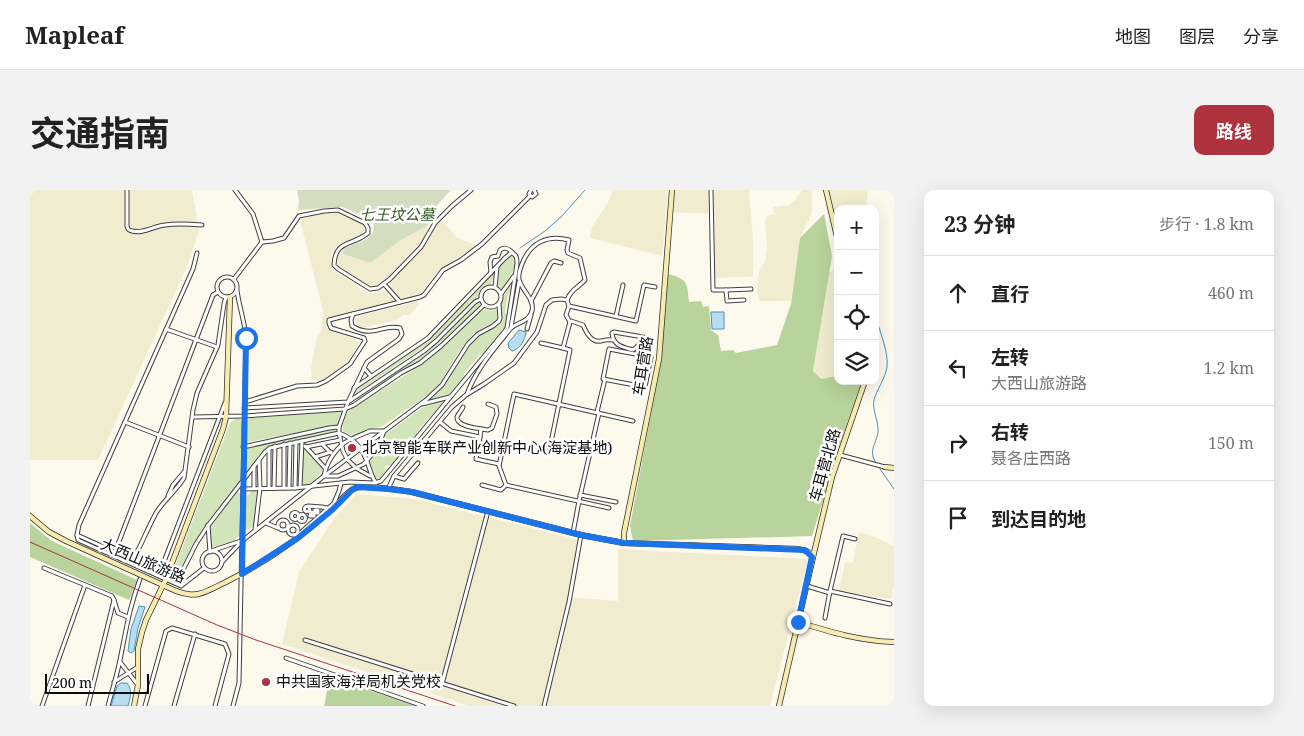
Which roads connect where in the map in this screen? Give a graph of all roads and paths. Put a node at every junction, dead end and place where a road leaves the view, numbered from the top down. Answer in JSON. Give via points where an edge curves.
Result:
{"nodes":[{"id":1,"x":126,"y":190,"type":"edge"},
{"id":2,"x":235,"y":190,"type":"edge"},
{"id":3,"x":471,"y":190,"type":"edge"},
{"id":4,"x":530,"y":190,"type":"edge"},
{"id":5,"x":534,"y":190,"type":"edge"},
{"id":6,"x":672,"y":190,"type":"edge"},
{"id":7,"x":711,"y":190,"type":"edge"},
{"id":8,"x":826,"y":190,"type":"edge"},
{"id":9,"x":530,"y":196,"type":"junction"},
{"id":10,"x":834,"y":224,"type":"edge"},
{"id":11,"x":202,"y":225,"type":"dead end"},
{"id":12,"x":262,"y":242,"type":"junction"},
{"id":13,"x":197,"y":253,"type":"dead end"},
{"id":14,"x":515,"y":255,"type":"junction"},
{"id":15,"x":561,"y":263,"type":"dead end"},
{"id":16,"x":497,"y":266,"type":"junction"},
{"id":17,"x":491,"y":273,"type":"junction"},
{"id":18,"x":514,"y":276,"type":"junction"},
{"id":19,"x":234,"y":280,"type":"junction"},
{"id":20,"x":519,"y":281,"type":"junction"},
{"id":21,"x":384,"y":284,"type":"junction"},
{"id":22,"x":623,"y":285,"type":"dead end"},
{"id":23,"x":494,"y":287,"type":"junction"},
{"id":24,"x":655,"y":287,"type":"dead end"},
{"id":25,"x":752,"y":288,"type":"dead end"},
{"id":26,"x":237,"y":290,"type":"junction"},
{"id":27,"x":726,"y":290,"type":"junction"},
{"id":28,"x":218,"y":292,"type":"junction"},
{"id":29,"x":501,"y":294,"type":"junction"},
{"id":30,"x":228,"y":297,"type":"junction"},
{"id":31,"x":481,"y":299,"type":"junction"},
{"id":32,"x":567,"y":300,"type":"junction"},
{"id":33,"x":744,"y":300,"type":"dead end"},
{"id":34,"x":531,"y":301,"type":"junction"},
{"id":35,"x":400,"y":302,"type":"junction"},
{"id":36,"x":499,"y":304,"type":"junction"},
{"id":37,"x":484,"y":305,"type":"junction"},
{"id":38,"x":569,"y":306,"type":"junction"},
{"id":39,"x":532,"y":312,"type":"junction"},
{"id":40,"x":353,"y":314,"type":"junction"},
{"id":41,"x":616,"y":316,"type":"junction"},
{"id":42,"x":570,"y":322,"type":"junction"},
{"id":43,"x":511,"y":328,"type":"junction"},
{"id":44,"x":166,"y":329,"type":"junction"},
{"id":45,"x":527,"y":329,"type":"dead end"},
{"id":46,"x":196,"y":340,"type":"junction"},
{"id":47,"x":614,"y":340,"type":"junction"},
{"id":48,"x":541,"y":343,"type":"dead end"},
{"id":49,"x":217,"y":347,"type":"junction"},
{"id":50,"x":562,"y":348,"type":"junction"},
{"id":51,"x":364,"y":368,"type":"junction"},
{"id":52,"x":371,"y":376,"type":"junction"},
{"id":53,"x":605,"y":380,"type":"junction"},
{"id":54,"x":864,"y":385,"type":"edge"},
{"id":55,"x":354,"y":388,"type":"junction"},
{"id":56,"x":466,"y":395,"type":"junction"},
{"id":57,"x":356,"y":396,"type":"junction"},
{"id":58,"x":450,"y":397,"type":"junction"},
{"id":59,"x":226,"y":400,"type":"junction"},
{"id":60,"x":244,"y":402,"type":"junction"},
{"id":61,"x":348,"y":402,"type":"junction"},
{"id":62,"x":358,"y":403,"type":"junction"},
{"id":63,"x":488,"y":404,"type":"dead end"},
{"id":64,"x":559,"y":404,"type":"junction"},
{"id":65,"x":419,"y":405,"type":"junction"},
{"id":66,"x":463,"y":407,"type":"dead end"},
{"id":67,"x":244,"y":408,"type":"junction"},
{"id":68,"x":346,"y":409,"type":"junction"},
{"id":69,"x":598,"y":412,"type":"junction"},
{"id":70,"x":244,"y":416,"type":"junction"},
{"id":71,"x":192,"y":417,"type":"junction"},
{"id":72,"x":220,"y":417,"type":"junction"},
{"id":73,"x":226,"y":417,"type":"junction"},
{"id":74,"x":633,"y":421,"type":"dead end"},
{"id":75,"x":124,"y":422,"type":"junction"},
{"id":76,"x":440,"y":422,"type":"junction"},
{"id":77,"x":340,"y":427,"type":"junction"},
{"id":78,"x":482,"y":429,"type":"junction"},
{"id":79,"x":384,"y":431,"type":"junction"},
{"id":80,"x":339,"y":433,"type":"junction"},
{"id":81,"x":159,"y":436,"type":"junction"},
{"id":82,"x":480,"y":437,"type":"junction"},
{"id":83,"x":340,"y":440,"type":"junction"},
{"id":84,"x":352,"y":440,"type":"junction"},
{"id":85,"x":296,"y":442,"type":"junction"},
{"id":86,"x":302,"y":442,"type":"junction"},
{"id":87,"x":290,"y":443,"type":"junction"},
{"id":88,"x":284,"y":444,"type":"junction"},
{"id":89,"x":322,"y":444,"type":"junction"},
{"id":90,"x":243,"y":446,"type":"junction"},
{"id":91,"x":275,"y":446,"type":"junction"},
{"id":92,"x":313,"y":446,"type":"junction"},
{"id":93,"x":341,"y":446,"type":"junction"},
{"id":94,"x":189,"y":447,"type":"junction"},
{"id":95,"x":306,"y":447,"type":"junction"},
{"id":96,"x":269,"y":449,"type":"junction"},
{"id":97,"x":361,"y":449,"type":"junction"},
{"id":98,"x":310,"y":452,"type":"junction"},
{"id":99,"x":548,"y":452,"type":"dead end"},
{"id":100,"x":332,"y":454,"type":"junction"},
{"id":101,"x":840,"y":455,"type":"junction"},
{"id":102,"x":315,"y":457,"type":"junction"},
{"id":103,"x":347,"y":459,"type":"junction"},
{"id":104,"x":259,"y":460,"type":"junction"},
{"id":105,"x":367,"y":460,"type":"junction"},
{"id":106,"x":418,"y":463,"type":"dead end"},
{"id":107,"x":499,"y":464,"type":"junction"},
{"id":108,"x":254,"y":466,"type":"junction"},
{"id":109,"x":885,"y":467,"type":"joint"},
{"id":110,"x":325,"y":468,"type":"junction"},
{"id":111,"x":356,"y":468,"type":"junction"},
{"id":112,"x":894,"y":468,"type":"edge"},
{"id":113,"x":324,"y":476,"type":"junction"},
{"id":114,"x":394,"y":476,"type":"junction"},
{"id":115,"x":372,"y":478,"type":"junction"},
{"id":116,"x":243,"y":481,"type":"junction"},
{"id":117,"x":341,"y":483,"type":"junction"},
{"id":118,"x":376,"y":483,"type":"junction"},
{"id":119,"x":482,"y":485,"type":"dead end"},
{"id":120,"x":506,"y":485,"type":"junction"},
{"id":121,"x":312,"y":487,"type":"junction"},
{"id":122,"x":254,"y":488,"type":"junction"},
{"id":123,"x":260,"y":488,"type":"junction"},
{"id":124,"x":269,"y":488,"type":"junction"},
{"id":125,"x":274,"y":488,"type":"junction"},
{"id":126,"x":284,"y":488,"type":"junction"},
{"id":127,"x":289,"y":488,"type":"junction"},
{"id":128,"x":295,"y":488,"type":"junction"},
{"id":129,"x":300,"y":488,"type":"junction"},
{"id":130,"x":243,"y":489,"type":"junction"},
{"id":131,"x":388,"y":489,"type":"junction"},
{"id":132,"x":580,"y":495,"type":"junction"},
{"id":133,"x":579,"y":501,"type":"junction"},
{"id":134,"x":616,"y":502,"type":"dead end"},
{"id":135,"x":308,"y":506,"type":"dead end"},
{"id":136,"x":327,"y":508,"type":"junction"},
{"id":137,"x":609,"y":508,"type":"dead end"},
{"id":138,"x":488,"y":510,"type":"junction"},
{"id":139,"x":320,"y":512,"type":"junction"},
{"id":140,"x":314,"y":513,"type":"dead end"},
{"id":141,"x":30,"y":516,"type":"edge"},
{"id":142,"x":298,"y":517,"type":"dead end"},
{"id":143,"x":265,"y":523,"type":"junction"},
{"id":144,"x":311,"y":523,"type":"junction"},
{"id":145,"x":208,"y":525,"type":"junction"},
{"id":146,"x":288,"y":528,"type":"junction"},
{"id":147,"x":255,"y":530,"type":"junction"},
{"id":148,"x":281,"y":530,"type":"junction"},
{"id":149,"x":573,"y":533,"type":"junction"},
{"id":150,"x":77,"y":534,"type":"junction"},
{"id":151,"x":294,"y":535,"type":"junction"},
{"id":152,"x":581,"y":535,"type":"junction"},
{"id":153,"x":855,"y":538,"type":"dead end"},
{"id":154,"x":242,"y":541,"type":"junction"},
{"id":155,"x":624,"y":543,"type":"junction"},
{"id":156,"x":211,"y":551,"type":"junction"},
{"id":157,"x":115,"y":552,"type":"junction"},
{"id":158,"x":812,"y":557,"type":"junction"},
{"id":159,"x":133,"y":560,"type":"junction"},
{"id":160,"x":222,"y":562,"type":"junction"},
{"id":161,"x":44,"y":568,"type":"dead end"},
{"id":162,"x":204,"y":568,"type":"junction"},
{"id":163,"x":144,"y":569,"type":"junction"},
{"id":164,"x":160,"y":572,"type":"junction"},
{"id":165,"x":142,"y":574,"type":"dead end"},
{"id":166,"x":242,"y":574,"type":"junction"},
{"id":167,"x":167,"y":578,"type":"junction"},
{"id":168,"x":140,"y":579,"type":"dead end"},
{"id":169,"x":178,"y":580,"type":"junction"},
{"id":170,"x":185,"y":583,"type":"junction"},
{"id":171,"x":84,"y":585,"type":"junction"},
{"id":172,"x":163,"y":585,"type":"junction"},
{"id":173,"x":806,"y":586,"type":"junction"},
{"id":174,"x":830,"y":592,"type":"junction"},
{"id":175,"x":114,"y":600,"type":"junction"},
{"id":176,"x":890,"y":604,"type":"dead end"},
{"id":177,"x":128,"y":617,"type":"junction"},
{"id":178,"x":825,"y":618,"type":"dead end"},
{"id":179,"x":798,"y":622,"type":"junction"},
{"id":180,"x":195,"y":634,"type":"junction"},
{"id":181,"x":305,"y":640,"type":"dead end"},
{"id":182,"x":894,"y":642,"type":"edge"},
{"id":183,"x":286,"y":658,"type":"dead end"},
{"id":184,"x":120,"y":662,"type":"junction"},
{"id":185,"x":139,"y":667,"type":"junction"},
{"id":186,"x":130,"y":673,"type":"junction"},
{"id":187,"x":114,"y":682,"type":"junction"},
{"id":188,"x":442,"y":684,"type":"junction"},
{"id":189,"x":138,"y":685,"type":"junction"},
{"id":190,"x":42,"y":706,"type":"edge"},
{"id":191,"x":88,"y":706,"type":"edge"},
{"id":192,"x":108,"y":706,"type":"edge"},
{"id":193,"x":134,"y":706,"type":"edge"},
{"id":194,"x":145,"y":706,"type":"edge"},
{"id":195,"x":174,"y":706,"type":"edge"},
{"id":196,"x":215,"y":706,"type":"edge"},
{"id":197,"x":233,"y":706,"type":"edge"},
{"id":198,"x":423,"y":706,"type":"edge"},
{"id":199,"x":514,"y":706,"type":"edge"},
{"id":200,"x":544,"y":706,"type":"edge"},
{"id":201,"x":779,"y":706,"type":"edge"}],
"edges":[{"from":1,"to":11,"type":"street","via":[[127,226],[132,231],[168,224]]},
{"from":2,"to":12,"type":"street","via":[[253,214]]},
{"from":3,"to":21,"type":"street","via":[[435,223],[421,247]]},
{"from":4,"to":9,"type":"street"},
{"from":5,"to":9,"type":"street","via":[[536,196]]},
{"from":6,"to":155,"type":"street","name":"车耳营路","via":[[659,360]]},
{"from":7,"to":27,"type":"street","via":[[713,290]]},
{"from":8,"to":10,"type":"street"},
{"from":9,"to":35,"type":"street","via":[[482,244],[444,270],[424,295]]},
{"from":12,"to":19,"type":"street"},
{"from":12,"to":21,"type":"street","via":[[284,238],[300,216],[338,210],[365,223],[368,233],[340,247],[334,265],[370,289]]},
{"from":13,"to":44,"type":"street"},
{"from":14,"to":16,"type":"street","via":[[508,254]]},
{"from":14,"to":17,"type":"street","via":[[508,249],[501,249],[498,256],[490,260]]},
{"from":14,"to":18,"type":"street"},
{"from":15,"to":34,"type":"street","via":[[550,263]]},
{"from":16,"to":17,"type":"street"},
{"from":16,"to":23,"type":"street"},
{"from":17,"to":52,"type":"street","via":[[428,338]]},
{"from":18,"to":29,"type":"street"},
{"from":18,"to":58,"type":"street","via":[[507,328]]},
{"from":19,"to":26,"type":"street"},
{"from":19,"to":28,"type":"street","via":[[227,276],[220,279],[216,288]]},
{"from":20,"to":32,"type":"street","via":[[524,257],[538,243],[551,238],[569,240],[568,253],[580,258],[585,280],[572,290]]},
{"from":20,"to":34,"type":"street"},
{"from":20,"to":43,"type":"street"},
{"from":21,"to":35,"type":"street"},
{"from":22,"to":41,"type":"street"},
{"from":23,"to":29,"type":"street"},
{"from":23,"to":31,"type":"street","via":[[484,289]]},
{"from":24,"to":41,"type":"street","via":[[644,285],[636,320]]},
{"from":25,"to":27,"type":"street"},
{"from":26,"to":30,"type":"street"},
{"from":26,"to":60,"type":"street","via":[[246,338]]},
{"from":27,"to":33,"type":"street","via":[[727,301]]},
{"from":28,"to":30,"type":"street"},
{"from":28,"to":46,"type":"street","via":[[213,295]]},
{"from":29,"to":36,"type":"street"},
{"from":30,"to":49,"type":"street"},
{"from":30,"to":59,"type":"street"},
{"from":31,"to":37,"type":"street"},
{"from":31,"to":57,"type":"street","via":[[424,351]]},
{"from":32,"to":38,"type":"street"},
{"from":32,"to":56,"type":"street","via":[[552,300],[546,305],[537,332],[514,363]]},
{"from":34,"to":39,"type":"street"},
{"from":35,"to":40,"type":"street"},
{"from":36,"to":37,"type":"street","via":[[491,308]]},
{"from":36,"to":65,"type":"street","via":[[499,321],[468,344],[442,385]]},
{"from":37,"to":62,"type":"street","via":[[420,363]]},
{"from":38,"to":41,"type":"street"},
{"from":38,"to":42,"type":"street","via":[[566,315]]},
{"from":39,"to":43,"type":"street","via":[[522,323]]},
{"from":39,"to":45,"type":"street"},
{"from":40,"to":51,"type":"street","via":[[352,326],[357,329],[368,332],[394,326],[400,328],[402,334]]},
{"from":40,"to":60,"type":"street","via":[[329,323],[331,328],[364,338],[350,364],[317,385],[297,386]]},
{"from":42,"to":47,"type":"street","via":[[583,325],[595,341]]},
{"from":42,"to":50,"type":"street"},
{"from":43,"to":56,"type":"street","via":[[476,373]]},
{"from":44,"to":46,"type":"street"},
{"from":44,"to":75,"type":"street"},
{"from":46,"to":49,"type":"street"},
{"from":46,"to":81,"type":"street"},
{"from":47,"to":47,"type":"street","via":[[616,344],[633,350],[643,337],[614,332]]},
{"from":48,"to":50,"type":"street"},
{"from":49,"to":71,"type":"street","via":[[197,393]]},
{"from":50,"to":64,"type":"street","via":[[570,350]]},
{"from":51,"to":52,"type":"street"},
{"from":51,"to":55,"type":"street"},
{"from":52,"to":55,"type":"street"},
{"from":53,"to":53,"type":"street","via":[[645,387],[651,357],[609,349]]},
{"from":53,"to":69,"type":"street"},
{"from":54,"to":101,"type":"street","name":"车耳营北路"},
{"from":55,"to":61,"type":"street"},
{"from":56,"to":76,"type":"street"},
{"from":57,"to":61,"type":"street"},
{"from":57,"to":62,"type":"street","via":[[354,401]]},
{"from":58,"to":65,"type":"street"},
{"from":58,"to":118,"type":"street","via":[[382,480]]},
{"from":59,"to":72,"type":"street"},
{"from":59,"to":73,"type":"street"},
{"from":60,"to":67,"type":"street"},
{"from":61,"to":67,"type":"street"},
{"from":61,"to":68,"type":"street"},
{"from":62,"to":68,"type":"street"},
{"from":63,"to":78,"type":"street","via":[[496,407],[497,414],[492,428]]},
{"from":64,"to":69,"type":"street"},
{"from":64,"to":99,"type":"street"},
{"from":64,"to":107,"type":"street","via":[[514,394]]},
{"from":65,"to":79,"type":"street"},
{"from":66,"to":78,"type":"street","via":[[458,417],[460,423]]},
{"from":67,"to":70,"type":"street"},
{"from":68,"to":70,"type":"street"},
{"from":68,"to":77,"type":"street"},
{"from":69,"to":74,"type":"street"},
{"from":69,"to":132,"type":"street"},
{"from":70,"to":73,"type":"street"},
{"from":70,"to":90,"type":"street"},
{"from":71,"to":72,"type":"street"},
{"from":71,"to":94,"type":"street"},
{"from":72,"to":73,"type":"street"},
{"from":72,"to":164,"type":"street"},
{"from":73,"to":167,"type":"street"},
{"from":75,"to":81,"type":"street"},
{"from":75,"to":150,"type":"street"},
{"from":76,"to":82,"type":"street","via":[[451,431]]},
{"from":76,"to":114,"type":"street"},
{"from":77,"to":80,"type":"street"},
{"from":77,"to":90,"type":"street"},
{"from":78,"to":82,"type":"street"},
{"from":79,"to":84,"type":"street","via":[[370,431]]},
{"from":79,"to":97,"type":"street"},
{"from":79,"to":105,"type":"street","via":[[378,447]]},
{"from":80,"to":83,"type":"street"},
{"from":80,"to":84,"type":"street"},
{"from":80,"to":86,"type":"street"},
{"from":81,"to":94,"type":"street"},
{"from":81,"to":157,"type":"street"},
{"from":82,"to":107,"type":"street","via":[[476,459]]},
{"from":83,"to":89,"type":"street"},
{"from":83,"to":93,"type":"street"},
{"from":84,"to":93,"type":"street"},
{"from":84,"to":97,"type":"street"},
{"from":85,"to":86,"type":"street"},
{"from":85,"to":87,"type":"street"},
{"from":85,"to":128,"type":"street"},
{"from":86,"to":95,"type":"street"},
{"from":86,"to":129,"type":"street"},
{"from":87,"to":88,"type":"street"},
{"from":87,"to":127,"type":"street"},
{"from":88,"to":91,"type":"street"},
{"from":88,"to":126,"type":"street"},
{"from":89,"to":92,"type":"street"},
{"from":89,"to":100,"type":"street"},
{"from":90,"to":116,"type":"street"},
{"from":91,"to":96,"type":"street"},
{"from":91,"to":125,"type":"street"},
{"from":92,"to":95,"type":"street"},
{"from":92,"to":98,"type":"street"},
{"from":93,"to":100,"type":"street"},
{"from":93,"to":103,"type":"street"},
{"from":94,"to":159,"type":"street","via":[[186,469],[157,512]]},
{"from":95,"to":98,"type":"street"},
{"from":96,"to":104,"type":"street"},
{"from":96,"to":124,"type":"street"},
{"from":97,"to":103,"type":"street"},
{"from":97,"to":105,"type":"street"},
{"from":98,"to":102,"type":"street"},
{"from":100,"to":102,"type":"street"},
{"from":100,"to":110,"type":"street"},
{"from":101,"to":109,"type":"street"},
{"from":101,"to":158,"type":"street","name":"车耳营北路"},
{"from":102,"to":110,"type":"street"},
{"from":103,"to":111,"type":"street"},
{"from":103,"to":113,"type":"street"},
{"from":104,"to":108,"type":"street"},
{"from":104,"to":123,"type":"street"},
{"from":105,"to":111,"type":"street"},
{"from":105,"to":115,"type":"street"},
{"from":106,"to":114,"type":"street","via":[[404,479]]},
{"from":107,"to":120,"type":"street"},
{"from":108,"to":116,"type":"street"},
{"from":108,"to":122,"type":"street"},
{"from":109,"to":112,"type":"street"},
{"from":110,"to":113,"type":"street"},
{"from":111,"to":113,"type":"street","via":[[338,476]]},
{"from":111,"to":115,"type":"street"},
{"from":113,"to":121,"type":"street"},
{"from":114,"to":131,"type":"street"},
{"from":115,"to":118,"type":"street"},
{"from":116,"to":130,"type":"street"},
{"from":116,"to":145,"type":"street"},
{"from":117,"to":118,"type":"street"},
{"from":117,"to":121,"type":"street"},
{"from":117,"to":136,"type":"street","via":[[336,499]]},
{"from":119,"to":120,"type":"street","via":[[501,490]]},
{"from":120,"to":133,"type":"street"},
{"from":121,"to":129,"type":"street"},
{"from":121,"to":143,"type":"street"},
{"from":122,"to":123,"type":"street"},
{"from":122,"to":130,"type":"street"},
{"from":123,"to":124,"type":"street"},
{"from":123,"to":147,"type":"street"},
{"from":124,"to":125,"type":"street"},
{"from":125,"to":126,"type":"street"},
{"from":126,"to":127,"type":"street"},
{"from":127,"to":128,"type":"street"},
{"from":128,"to":129,"type":"street"},
{"from":130,"to":154,"type":"street"},
{"from":131,"to":138,"type":"street","name":"大西山旅游路"},
{"from":131,"to":166,"type":"street","name":"大西山旅游路","via":[[355,488],[298,538]]},
{"from":132,"to":133,"type":"street"},
{"from":132,"to":134,"type":"street"},
{"from":133,"to":137,"type":"street"},
{"from":133,"to":149,"type":"street"},
{"from":135,"to":136,"type":"street"},
{"from":136,"to":139,"type":"street"},
{"from":138,"to":149,"type":"street","name":"大西山旅游路"},
{"from":138,"to":188,"type":"street"},
{"from":139,"to":140,"type":"street","via":[[315,509]]},
{"from":139,"to":144,"type":"street"},
{"from":141,"to":172,"type":"street","name":"大西山旅游路","via":[[56,536]]},
{"from":142,"to":144,"type":"street","via":[[302,515]]},
{"from":143,"to":147,"type":"street"},
{"from":143,"to":148,"type":"street"},
{"from":144,"to":151,"type":"street"},
{"from":145,"to":156,"type":"street"},
{"from":145,"to":169,"type":"street"},
{"from":146,"to":148,"type":"street"},
{"from":146,"to":148,"type":"street","via":[[288,522],[282,520],[278,525]]},
{"from":146,"to":151,"type":"street"},
{"from":146,"to":151,"type":"street","via":[[296,526],[298,531]]},
{"from":147,"to":154,"type":"street"},
{"from":149,"to":152,"type":"street","name":"大西山旅游路"},
{"from":150,"to":157,"type":"street"},
{"from":150,"to":163,"type":"street","via":[[78,540]]},
{"from":152,"to":155,"type":"street","name":"大西山旅游路"},
{"from":152,"to":200,"type":"street"},
{"from":153,"to":174,"type":"street","via":[[843,536]]},
{"from":154,"to":156,"type":"street"},
{"from":154,"to":160,"type":"street"},
{"from":154,"to":166,"type":"street"},
{"from":155,"to":158,"type":"street","name":"大西山旅游路","via":[[799,549]]},
{"from":156,"to":160,"type":"street","via":[[218,553]]},
{"from":156,"to":162,"type":"street","via":[[202,559]]},
{"from":157,"to":159,"type":"street"},
{"from":158,"to":173,"type":"street","name":"车耳营北路"},
{"from":159,"to":164,"type":"street"},
{"from":160,"to":162,"type":"street","via":[[213,571]]},
{"from":161,"to":171,"type":"street"},
{"from":162,"to":170,"type":"street"},
{"from":163,"to":165,"type":"street"},
{"from":163,"to":167,"type":"street"},
{"from":164,"to":167,"type":"street"},
{"from":166,"to":172,"type":"street","name":"大西山旅游路","via":[[197,595]]},
{"from":166,"to":197,"type":"street","via":[[239,683]]},
{"from":167,"to":169,"type":"street"},
{"from":167,"to":170,"type":"street","via":[[181,586]]},
{"from":167,"to":172,"type":"street"},
{"from":168,"to":177,"type":"street"},
{"from":169,"to":170,"type":"street"},
{"from":171,"to":175,"type":"street","via":[[112,596]]},
{"from":171,"to":190,"type":"street"},
{"from":172,"to":185,"type":"street","via":[[142,632],[138,649]]},
{"from":173,"to":174,"type":"street"},
{"from":173,"to":179,"type":"street","name":"车耳营北路"},
{"from":174,"to":176,"type":"street"},
{"from":174,"to":178,"type":"street"},
{"from":175,"to":177,"type":"street","via":[[118,612]]},
{"from":175,"to":191,"type":"street"},
{"from":177,"to":184,"type":"street"},
{"from":179,"to":182,"type":"street","via":[[838,634]]},
{"from":179,"to":201,"type":"street","name":"车耳营北路"},
{"from":180,"to":194,"type":"street","via":[[172,628],[166,631]]},
{"from":180,"to":195,"type":"street"},
{"from":180,"to":196,"type":"street","via":[[225,644],[229,654]]},
{"from":181,"to":188,"type":"street"},
{"from":183,"to":198,"type":"street"},
{"from":184,"to":186,"type":"street"},
{"from":184,"to":187,"type":"street"},
{"from":185,"to":186,"type":"street"},
{"from":185,"to":189,"type":"street"},
{"from":186,"to":187,"type":"street"},
{"from":186,"to":189,"type":"street"},
{"from":187,"to":192,"type":"street"},
{"from":188,"to":199,"type":"street"},
{"from":189,"to":193,"type":"street"}]}
